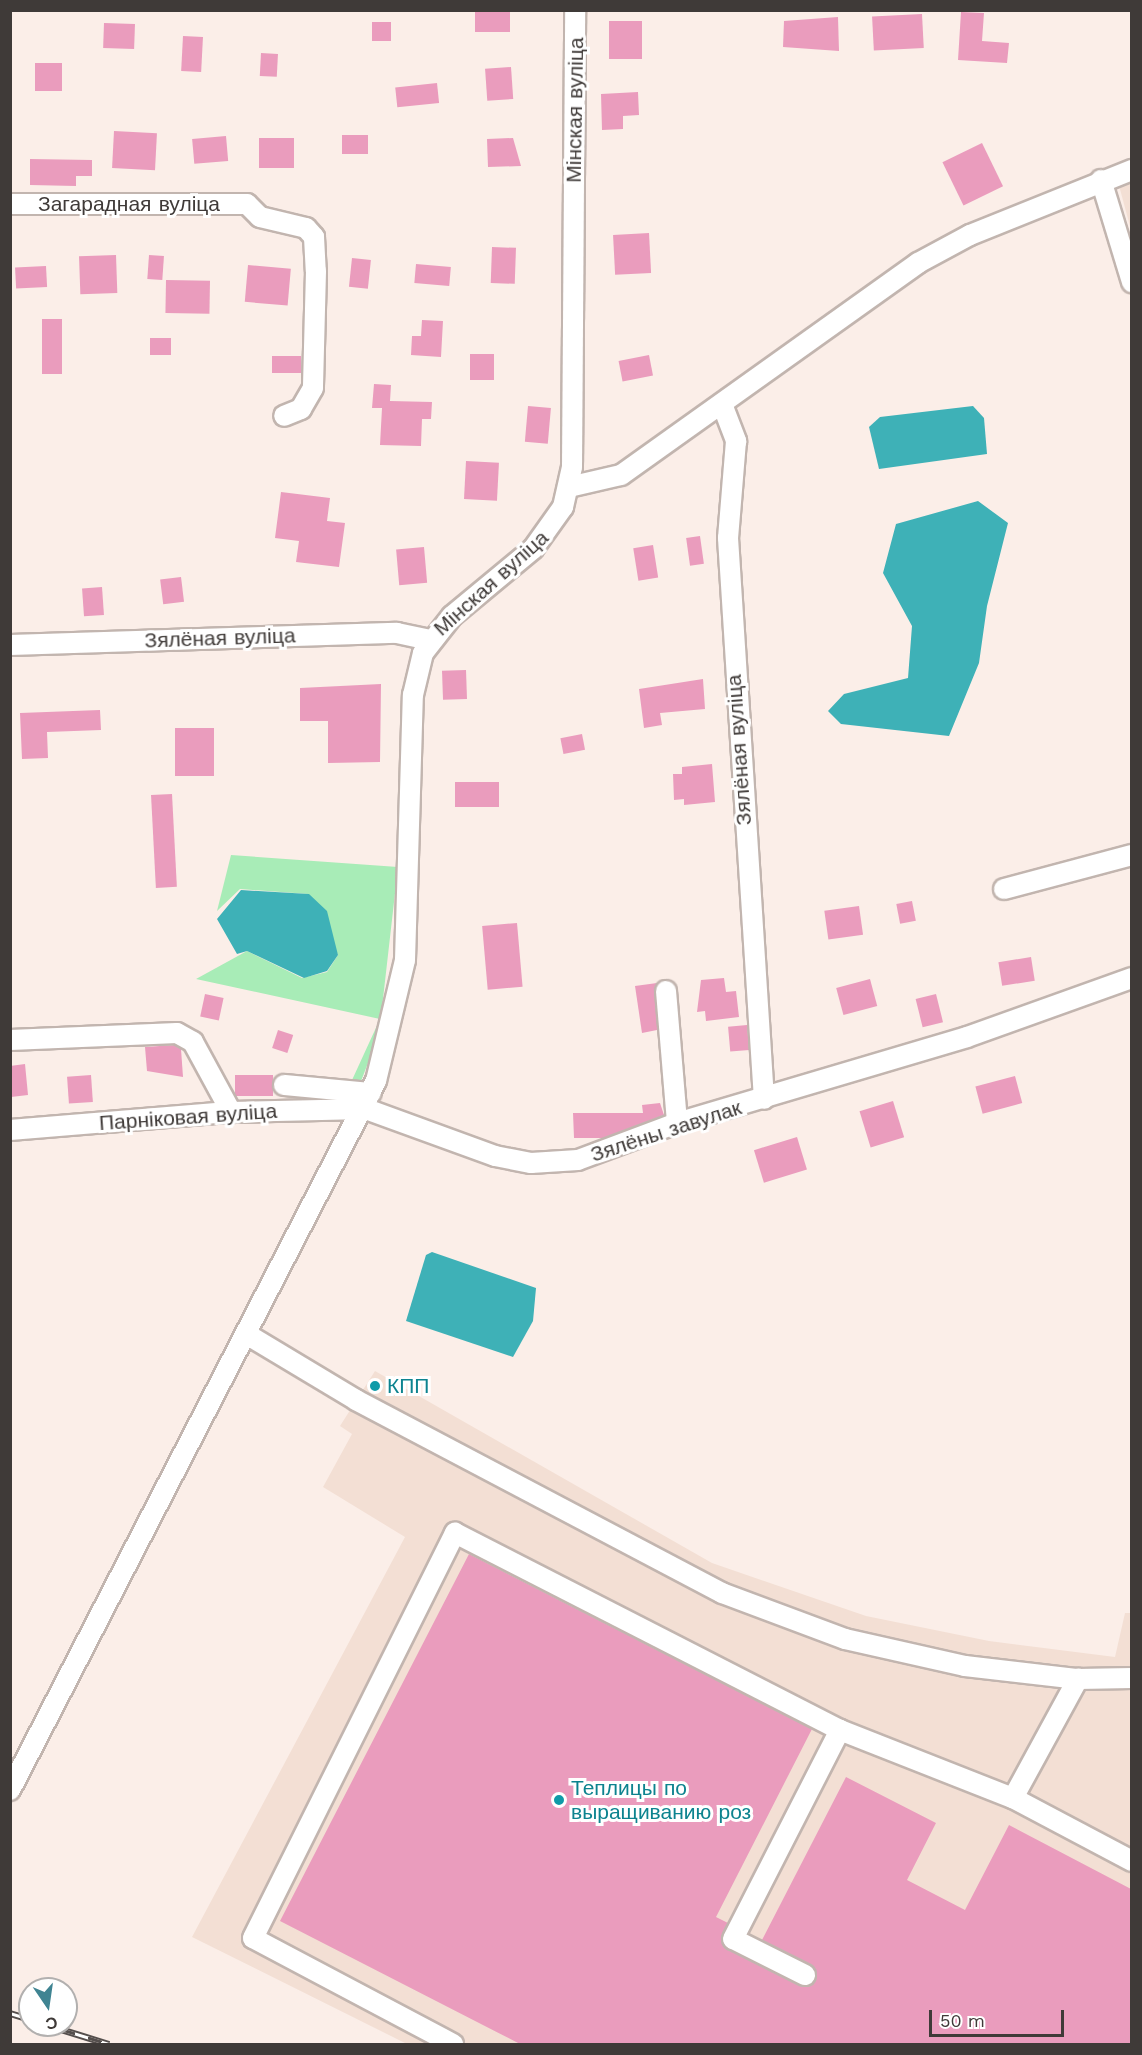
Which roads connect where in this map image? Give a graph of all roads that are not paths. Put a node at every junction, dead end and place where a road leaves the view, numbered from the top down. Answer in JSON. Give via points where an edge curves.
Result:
{"nodes":[{"id":1,"x":576,"y":10,"type":"edge"},
{"id":2,"x":1131,"y":170,"type":"edge"},
{"id":3,"x":1101,"y":180,"type":"junction"},
{"id":4,"x":10,"y":204,"type":"edge"},
{"id":5,"x":1131,"y":282,"type":"edge"},
{"id":6,"x":722,"y":404,"type":"junction"},
{"id":7,"x":284,"y":416,"type":"dead end"},
{"id":8,"x":568,"y":487,"type":"junction"},
{"id":9,"x":429,"y":640,"type":"junction"},
{"id":10,"x":10,"y":645,"type":"edge"},
{"id":11,"x":1131,"y":855,"type":"edge"},
{"id":12,"x":1004,"y":888,"type":"dead end"},
{"id":13,"x":1131,"y":978,"type":"edge"},
{"id":14,"x":666,"y":991,"type":"dead end"},
{"id":15,"x":10,"y":1040,"type":"edge"},
{"id":16,"x":284,"y":1085,"type":"dead end"},
{"id":17,"x":371,"y":1094,"type":"junction"},
{"id":18,"x":764,"y":1099,"type":"junction"},
{"id":19,"x":231,"y":1112,"type":"junction"},
{"id":20,"x":677,"y":1123,"type":"junction"},
{"id":21,"x":10,"y":1130,"type":"edge"},
{"id":22,"x":248,"y":1335,"type":"junction"},
{"id":23,"x":1131,"y":1678,"type":"edge"},
{"id":24,"x":1077,"y":1679,"type":"junction"},
{"id":25,"x":840,"y":1730,"type":"junction"},
{"id":26,"x":10,"y":1790,"type":"edge"},
{"id":27,"x":1013,"y":1798,"type":"junction"},
{"id":28,"x":1131,"y":1861,"type":"edge"},
{"id":29,"x":806,"y":1976,"type":"dead end"},
{"id":30,"x":453,"y":2044,"type":"edge"}],
"edges":[{"from":1,"to":8,"type":"street","name":"Мінская вуліца"},
{"from":2,"to":3,"type":"street"},
{"from":3,"to":5,"type":"street"},
{"from":3,"to":6,"type":"street","via":[[918,262]]},
{"from":4,"to":7,"type":"street","name":"Загарадная вуліца","via":[[247,204],[260,217],[306,228],[314,237],[313,388],[301,409]]},
{"from":6,"to":8,"type":"street","via":[[621,475]]},
{"from":6,"to":18,"type":"street","name":"Зялёная вуліца","via":[[736,441],[728,538]]},
{"from":8,"to":9,"type":"street","name":"Мінская вуліца","via":[[552,528],[533,549]]},
{"from":9,"to":10,"type":"street","name":"Зялёная вуліца","via":[[397,633]]},
{"from":9,"to":17,"type":"street","name":"Мінская вуліца","via":[[414,695],[405,960],[400,1001]]},
{"from":11,"to":12,"type":"street"},
{"from":13,"to":18,"type":"street","name":"Зялёны завулак","via":[[967,1037]]},
{"from":14,"to":20,"type":"street"},
{"from":15,"to":19,"type":"street","via":[[177,1033],[193,1042]]},
{"from":16,"to":17,"type":"street"},
{"from":17,"to":19,"type":"street","name":"Парніковая вуліца"},
{"from":17,"to":20,"type":"street","name":"Зялёны завулак","via":[[495,1156],[531,1163],[578,1160]]},
{"from":17,"to":22,"type":"street","name":"Мінская вуліца"},
{"from":18,"to":20,"type":"street","name":"Зялёны завулак"},
{"from":19,"to":21,"type":"street","name":"Парніковая вуліца"},
{"from":22,"to":24,"type":"street","via":[[356,1400],[722,1593],[845,1639],[965,1665]]},
{"from":22,"to":26,"type":"street","name":"Мінская вуліца"},
{"from":23,"to":24,"type":"street"},
{"from":24,"to":27,"type":"street"},
{"from":25,"to":27,"type":"street"},
{"from":25,"to":29,"type":"street","via":[[733,1939]]},
{"from":25,"to":30,"type":"street","via":[[455,1533],[253,1938]]},
{"from":27,"to":28,"type":"street"}]}
